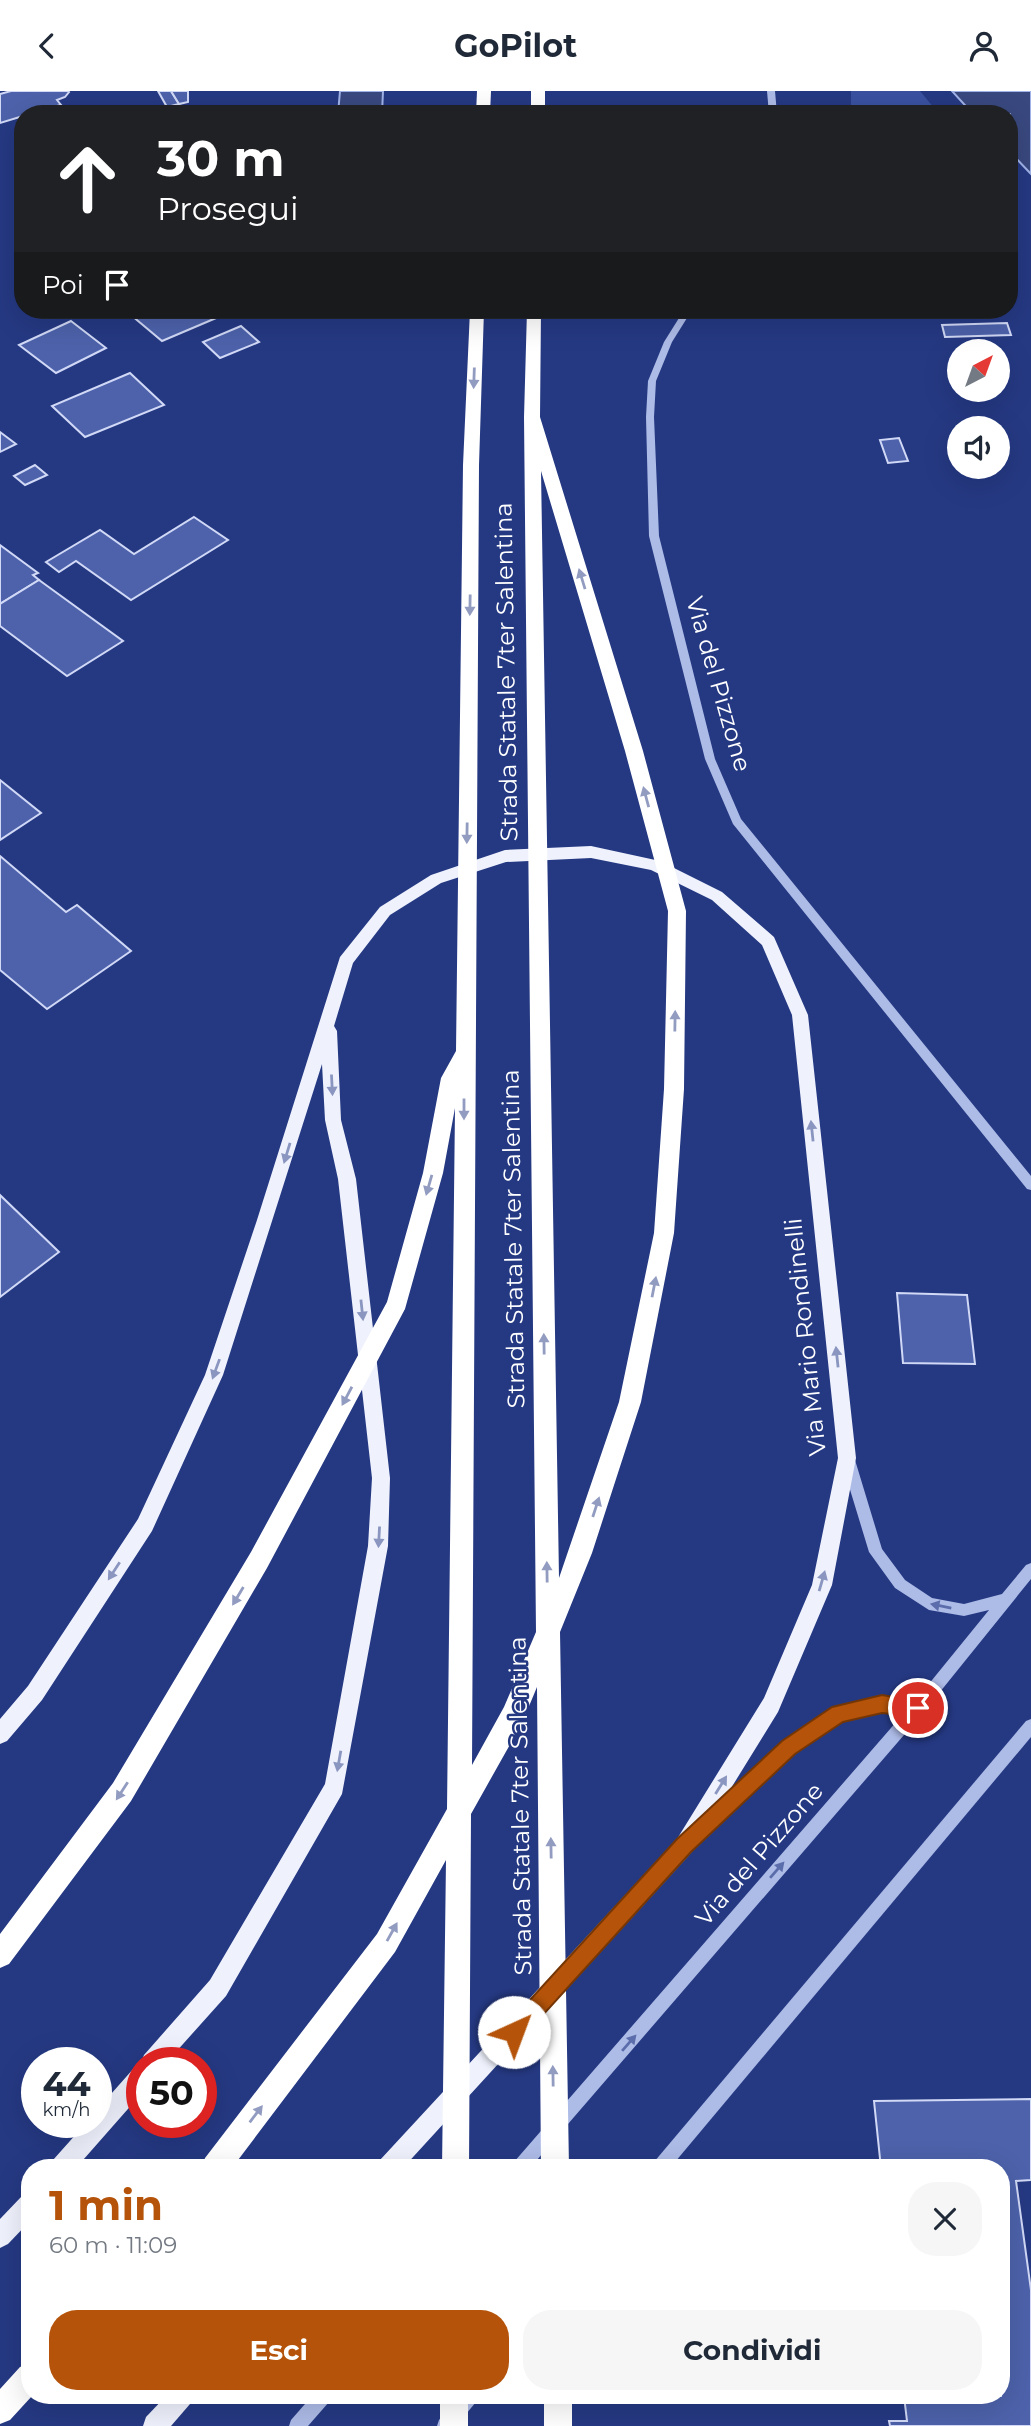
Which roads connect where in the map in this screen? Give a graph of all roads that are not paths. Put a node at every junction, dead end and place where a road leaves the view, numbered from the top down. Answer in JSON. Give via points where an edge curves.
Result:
{"nodes":[{"id":1,"x":477,"y":319,"type":"edge"},
{"id":2,"x":534,"y":319,"type":"edge"},
{"id":3,"x":682,"y":319,"type":"edge"},
{"id":4,"x":532,"y":417,"type":"junction"},
{"id":5,"x":329,"y":1017,"type":"junction"},
{"id":6,"x":465,"y":1049,"type":"junction"},
{"id":7,"x":1031,"y":1185,"type":"edge"},
{"id":8,"x":848,"y":1458,"type":"junction"},
{"id":9,"x":1031,"y":1569,"type":"edge"},
{"id":10,"x":1007,"y":1599,"type":"junction"},
{"id":11,"x":918,"y":1708,"type":"junction"},
{"id":12,"x":1031,"y":1726,"type":"edge"},
{"id":13,"x":0,"y":1734,"type":"edge"},
{"id":14,"x":684,"y":1846,"type":"junction"},
{"id":15,"x":0,"y":1955,"type":"edge"},
{"id":16,"x":166,"y":2047,"type":"edge"},
{"id":17,"x":126,"y":2093,"type":"edge"},
{"id":18,"x":69,"y":2159,"type":"edge"},
{"id":19,"x":222,"y":2159,"type":"edge"},
{"id":20,"x":396,"y":2159,"type":"edge"},
{"id":21,"x":456,"y":2159,"type":"edge"},
{"id":22,"x":528,"y":2159,"type":"edge"},
{"id":23,"x":555,"y":2159,"type":"edge"},
{"id":24,"x":668,"y":2159,"type":"edge"},
{"id":25,"x":21,"y":2214,"type":"edge"},
{"id":26,"x":0,"y":2236,"type":"edge"},
{"id":27,"x":21,"y":2387,"type":"edge"},
{"id":28,"x":175,"y":2404,"type":"edge"},
{"id":29,"x":316,"y":2404,"type":"edge"},
{"id":30,"x":454,"y":2404,"type":"edge"},
{"id":31,"x":463,"y":2404,"type":"edge"},
{"id":32,"x":558,"y":2404,"type":"edge"},
{"id":33,"x":0,"y":2410,"type":"edge"},
{"id":34,"x":155,"y":2426,"type":"edge"},
{"id":35,"x":297,"y":2426,"type":"edge"},
{"id":36,"x":445,"y":2426,"type":"edge"},
{"id":37,"x":454,"y":2426,"type":"edge"},
{"id":38,"x":558,"y":2426,"type":"edge"}],
"edges":[{"from":1,"to":6,"type":"highway","name":"Strada Statale 7ter Salentina","one_way":true},
{"from":2,"to":4,"type":"highway","name":"Strada Statale 7ter Salentina"},
{"from":3,"to":7,"type":"street","name":"Via del Pizzone","via":[[652,381],[654,535],[710,759],[737,821]]},
{"from":19,"to":4,"type":"highway","one_way":true,"via":[[386,1943],[513,1715],[581,1553],[630,1402],[664,1233],[674,1089],[677,912],[634,751]]},
{"from":23,"to":4,"type":"highway","name":"Strada Statale 7ter Salentina","one_way":true},
{"from":8,"to":5,"type":"main road","name":"Via Mario Rondinelli","one_way":true,"via":[[800,1015],[768,941],[717,896],[654,866],[591,852],[505,856],[436,879],[385,911],[346,961]]},
{"from":5,"to":13,"type":"main road","name":"Via Mario Rondinelli","one_way":true,"via":[[214,1375],[145,1525],[35,1693]]},
{"from":5,"to":16,"type":"main road","one_way":true,"via":[[333,1120],[347,1179],[381,1478],[378,1546],[335,1787],[218,1988]]},
{"from":6,"to":15,"type":"highway","one_way":true,"via":[[451,1078],[433,1173],[397,1303],[259,1560],[122,1792]]},
{"from":6,"to":21,"type":"highway","name":"Strada Statale 7ter Salentina","one_way":true},
{"from":10,"to":8,"type":"street","one_way":true,"via":[[964,1610],[929,1604],[900,1584],[876,1552]]},
{"from":14,"to":8,"type":"main road","name":"Via Mario Rondinelli","one_way":true,"via":[[771,1705],[822,1585]]},
{"from":9,"to":10,"type":"street","name":"Via del Pizzone"},
{"from":10,"to":11,"type":"street","name":"Via del Pizzone"},
{"from":11,"to":14,"type":"street","via":[[882,1704],[839,1714],[789,1748]]},
{"from":22,"to":11,"type":"street","name":"Via del Pizzone","one_way":true},
{"from":12,"to":24,"type":"street"},
{"from":14,"to":20,"type":"main road","name":"Via Mario Rondinelli"},
{"from":17,"to":18,"type":"main road"},
{"from":25,"to":26,"type":"main road"},
{"from":27,"to":33,"type":"highway"},
{"from":28,"to":34,"type":"main road"},
{"from":29,"to":35,"type":"street"},
{"from":30,"to":37,"type":"highway"},
{"from":31,"to":36,"type":"street"},
{"from":32,"to":38,"type":"highway"}]}
